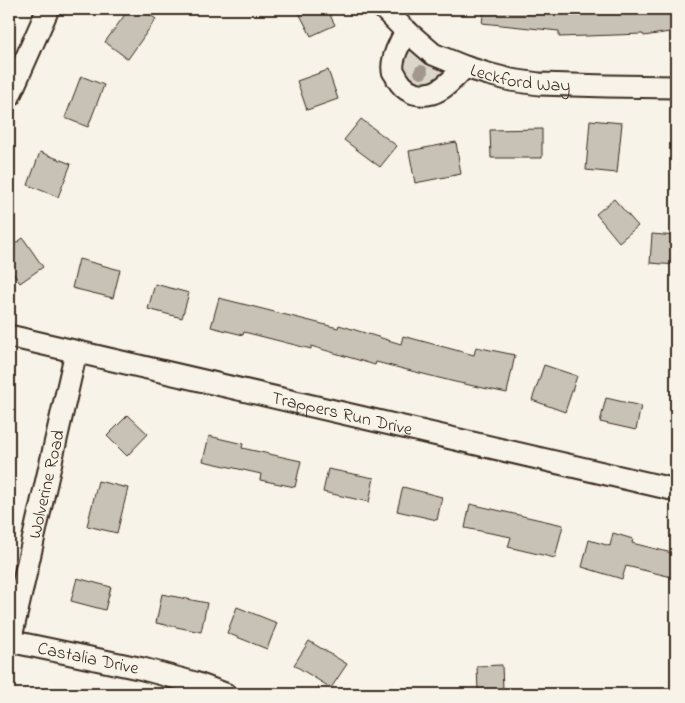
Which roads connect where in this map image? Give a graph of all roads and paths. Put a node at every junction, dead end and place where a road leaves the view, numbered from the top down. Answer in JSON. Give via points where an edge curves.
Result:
{"nodes":[{"id":1,"x":48,"y":9,"type":"edge"},
{"id":2,"x":384,"y":9,"type":"edge"},
{"id":3,"x":407,"y":31,"type":"junction"},
{"id":4,"x":465,"y":67,"type":"junction"},
{"id":5,"x":676,"y":87,"type":"edge"},
{"id":6,"x":9,"y":97,"type":"edge"},
{"id":7,"x":9,"y":336,"type":"edge"},
{"id":8,"x":76,"y":352,"type":"junction"},
{"id":9,"x":676,"y":490,"type":"edge"},
{"id":10,"x":9,"y":643,"type":"edge"},
{"id":11,"x":225,"y":694,"type":"edge"}],
"edges":[{"from":1,"to":6,"type":"street"},
{"from":2,"to":3,"type":"street","name":"Leckford Way"},
{"from":3,"to":4,"type":"street","name":"Leckford Way","via":[[433,54]]},
{"from":3,"to":4,"type":"street","via":[[395,55],[393,71],[401,86],[414,94],[432,93],[452,82]]},
{"from":4,"to":5,"type":"street","name":"Leckford Way","via":[[539,84]]},
{"from":7,"to":8,"type":"street","name":"Trappers Run Drive"},
{"from":8,"to":9,"type":"street","name":"Trappers Run Drive"},
{"from":8,"to":10,"type":"street","name":"Wolverine Road"},
{"from":10,"to":11,"type":"street","name":"Castalia Drive","via":[[143,669]]}]}
